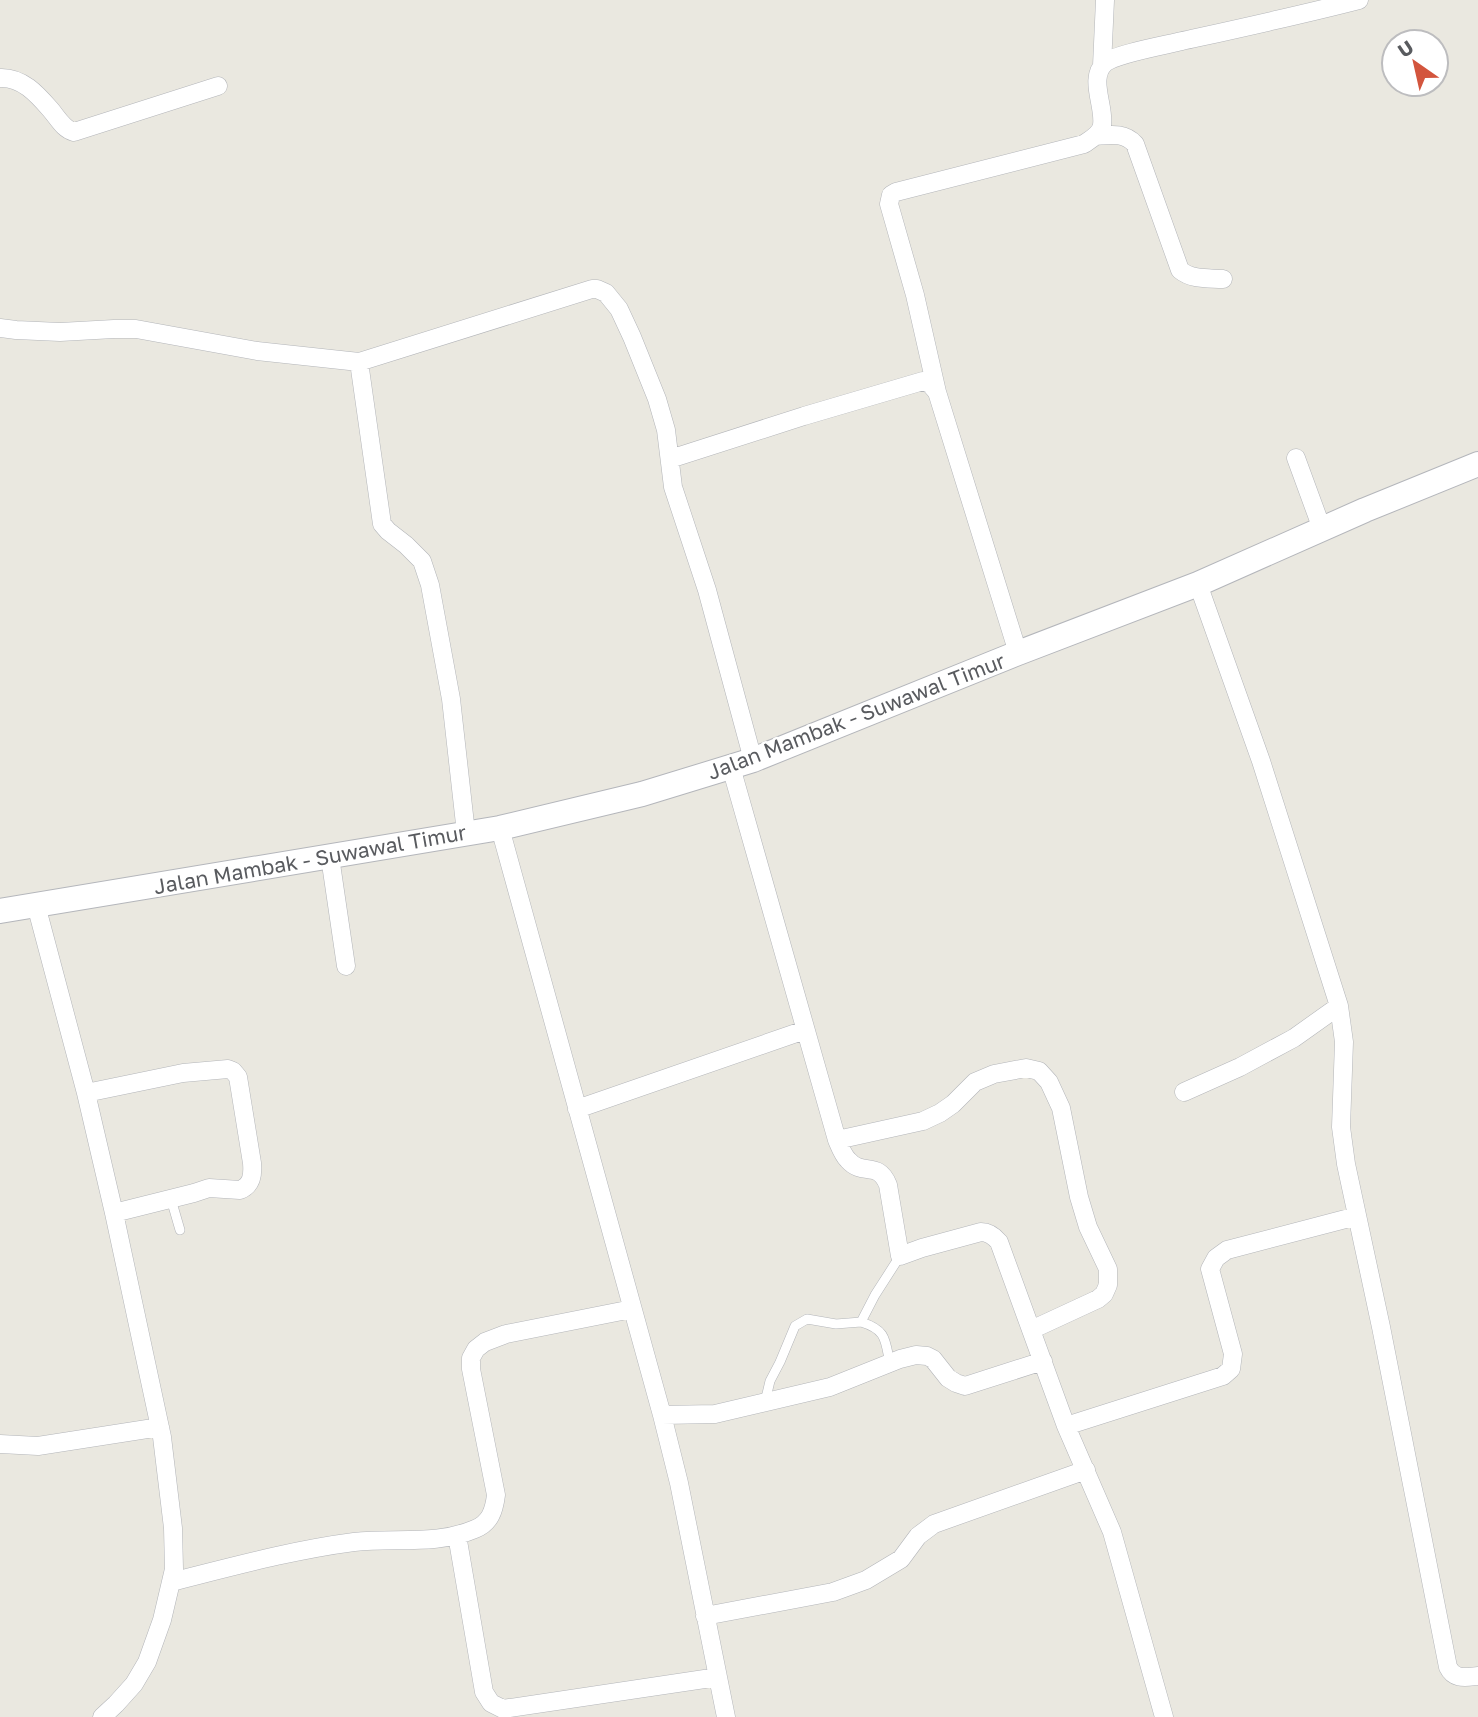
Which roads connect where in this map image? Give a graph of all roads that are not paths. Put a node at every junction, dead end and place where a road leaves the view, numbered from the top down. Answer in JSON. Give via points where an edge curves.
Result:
{"nodes":[{"id":1,"x":1105,"y":0,"type":"edge"},
{"id":2,"x":1359,"y":0,"type":"edge"},
{"id":3,"x":1102,"y":66,"type":"junction"},
{"id":4,"x":0,"y":78,"type":"edge"},
{"id":5,"x":218,"y":86,"type":"dead end"},
{"id":6,"x":1095,"y":136,"type":"junction"},
{"id":7,"x":1223,"y":279,"type":"dead end"},
{"id":8,"x":0,"y":328,"type":"edge"},
{"id":9,"x":359,"y":362,"type":"junction"},
{"id":10,"x":937,"y":392,"type":"junction"},
{"id":11,"x":1296,"y":458,"type":"dead end"},
{"id":12,"x":670,"y":459,"type":"junction"},
{"id":13,"x":1478,"y":464,"type":"edge"},
{"id":14,"x":1322,"y":529,"type":"junction"},
{"id":15,"x":1198,"y":584,"type":"junction"},
{"id":16,"x":1018,"y":653,"type":"junction"},
{"id":17,"x":742,"y":763,"type":"junction"},
{"id":18,"x":500,"y":828,"type":"junction"},
{"id":19,"x":466,"y":833,"type":"junction"},
{"id":20,"x":330,"y":857,"type":"junction"},
{"id":21,"x":36,"y":905,"type":"junction"},
{"id":22,"x":0,"y":911,"type":"edge"},
{"id":23,"x":346,"y":966,"type":"dead end"},
{"id":24,"x":1339,"y":1006,"type":"junction"},
{"id":25,"x":805,"y":1030,"type":"junction"},
{"id":26,"x":1184,"y":1092,"type":"dead end"},
{"id":27,"x":86,"y":1093,"type":"junction"},
{"id":28,"x":577,"y":1109,"type":"junction"},
{"id":29,"x":838,"y":1140,"type":"junction"},
{"id":30,"x":171,"y":1199,"type":"junction"},
{"id":31,"x":114,"y":1213,"type":"junction"},
{"id":32,"x":1357,"y":1216,"type":"junction"},
{"id":33,"x":180,"y":1230,"type":"dead end"},
{"id":34,"x":900,"y":1256,"type":"junction"},
{"id":35,"x":632,"y":1308,"type":"junction"},
{"id":36,"x":861,"y":1322,"type":"junction"},
{"id":37,"x":1031,"y":1330,"type":"junction"},
{"id":38,"x":1043,"y":1361,"type":"junction"},
{"id":39,"x":890,"y":1364,"type":"junction"},
{"id":40,"x":765,"y":1402,"type":"junction"},
{"id":41,"x":662,"y":1415,"type":"junction"},
{"id":42,"x":1066,"y":1426,"type":"junction"},
{"id":43,"x":160,"y":1427,"type":"junction"},
{"id":44,"x":0,"y":1444,"type":"edge"},
{"id":45,"x":1086,"y":1470,"type":"junction"},
{"id":46,"x":457,"y":1535,"type":"junction"},
{"id":47,"x":171,"y":1582,"type":"junction"},
{"id":48,"x":705,"y":1616,"type":"junction"},
{"id":49,"x":1478,"y":1676,"type":"edge"},
{"id":50,"x":718,"y":1677,"type":"junction"},
{"id":51,"x":102,"y":1717,"type":"edge"},
{"id":52,"x":726,"y":1717,"type":"edge"},
{"id":53,"x":1164,"y":1717,"type":"edge"}],
"edges":[{"from":1,"to":3,"type":"street"},
{"from":2,"to":3,"type":"street","via":[[1144,50]]},
{"from":3,"to":6,"type":"street","via":[[1097,78],[1102,125]]},
{"from":4,"to":5,"type":"street","via":[[23,82],[74,132]]},
{"from":6,"to":7,"type":"street","via":[[1120,135],[1135,144],[1180,270],[1196,278]]},
{"from":6,"to":10,"type":"street","via":[[1084,144],[896,192],[889,198]]},
{"from":8,"to":9,"type":"street","via":[[60,332],[136,329],[257,351]]},
{"from":9,"to":12,"type":"street","via":[[597,289],[619,309],[632,337],[657,399]]},
{"from":9,"to":19,"type":"street","via":[[382,523],[422,561],[430,585],[451,699]]},
{"from":10,"to":12,"type":"street","via":[[923,381]]},
{"from":10,"to":16,"type":"street"},
{"from":11,"to":14,"type":"street"},
{"from":12,"to":17,"type":"street","via":[[673,487],[707,590]]},
{"from":13,"to":14,"type":"street","name":"Jalan Mambak - Suwawal Timur"},
{"from":14,"to":15,"type":"street","name":"Jalan Mambak - Suwawal Timur"},
{"from":15,"to":16,"type":"street","name":"Jalan Mambak - Suwawal Timur"},
{"from":15,"to":24,"type":"street","via":[[1261,761]]},
{"from":16,"to":17,"type":"street","name":"Jalan Mambak - Suwawal Timur"},
{"from":17,"to":18,"type":"street","name":"Jalan Mambak - Suwawal Timur","via":[[642,794]]},
{"from":17,"to":25,"type":"street"},
{"from":18,"to":19,"type":"street","name":"Jalan Mambak - Suwawal Timur"},
{"from":18,"to":28,"type":"street"},
{"from":19,"to":20,"type":"street","name":"Jalan Mambak - Suwawal Timur"},
{"from":20,"to":21,"type":"street","name":"Jalan Mambak - Suwawal Timur"},
{"from":20,"to":23,"type":"street"},
{"from":21,"to":22,"type":"street","name":"Jalan Mambak - Suwawal Timur"},
{"from":21,"to":27,"type":"street"},
{"from":24,"to":26,"type":"street","via":[[1294,1038]]},
{"from":24,"to":32,"type":"street","via":[[1344,1042],[1341,1127]]},
{"from":25,"to":28,"type":"street"},
{"from":25,"to":29,"type":"street"},
{"from":27,"to":30,"type":"street","via":[[183,1073],[228,1069],[235,1073],[252,1163],[249,1184],[240,1190],[209,1188]]},
{"from":27,"to":31,"type":"street"},
{"from":28,"to":35,"type":"street"},
{"from":29,"to":34,"type":"street","via":[[848,1161],[884,1176]]},
{"from":29,"to":37,"type":"street","via":[[923,1121],[953,1104],[975,1082],[994,1074],[1026,1068],[1044,1074],[1061,1108],[1079,1197],[1108,1279],[1098,1299]]},
{"from":30,"to":31,"type":"street"},
{"from":30,"to":33,"type":"lane"},
{"from":31,"to":43,"type":"street"},
{"from":32,"to":42,"type":"street","via":[[1227,1250],[1216,1258],[1210,1269],[1233,1354],[1231,1369],[1223,1376]]},
{"from":32,"to":49,"type":"street","via":[[1448,1667],[1462,1678]]},
{"from":34,"to":36,"type":"lane"},
{"from":34,"to":37,"type":"street","via":[[985,1232],[995,1237]]},
{"from":35,"to":41,"type":"street"},
{"from":35,"to":46,"type":"street","via":[[506,1334],[476,1349],[471,1369],[496,1495],[489,1520]]},
{"from":36,"to":39,"type":"lane","via":[[884,1335]]},
{"from":36,"to":40,"type":"lane","via":[[807,1319],[795,1326]]},
{"from":37,"to":38,"type":"street"},
{"from":38,"to":39,"type":"street","via":[[965,1386],[927,1356]]},
{"from":38,"to":42,"type":"street"},
{"from":39,"to":40,"type":"street","via":[[830,1387]]},
{"from":40,"to":41,"type":"street","via":[[715,1415]]},
{"from":41,"to":48,"type":"street"},
{"from":42,"to":45,"type":"street"},
{"from":43,"to":44,"type":"street","via":[[38,1446]]},
{"from":43,"to":47,"type":"street","via":[[175,1552]]},
{"from":45,"to":48,"type":"street","via":[[934,1524],[901,1559],[866,1580],[833,1592]]},
{"from":45,"to":53,"type":"street","via":[[1112,1532]]},
{"from":46,"to":47,"type":"street","via":[[309,1549]]},
{"from":46,"to":50,"type":"street","via":[[484,1692],[491,1703],[503,1709]]},
{"from":47,"to":51,"type":"street","via":[[146,1662],[134,1684]]},
{"from":48,"to":50,"type":"street"},
{"from":50,"to":52,"type":"street"}]}
